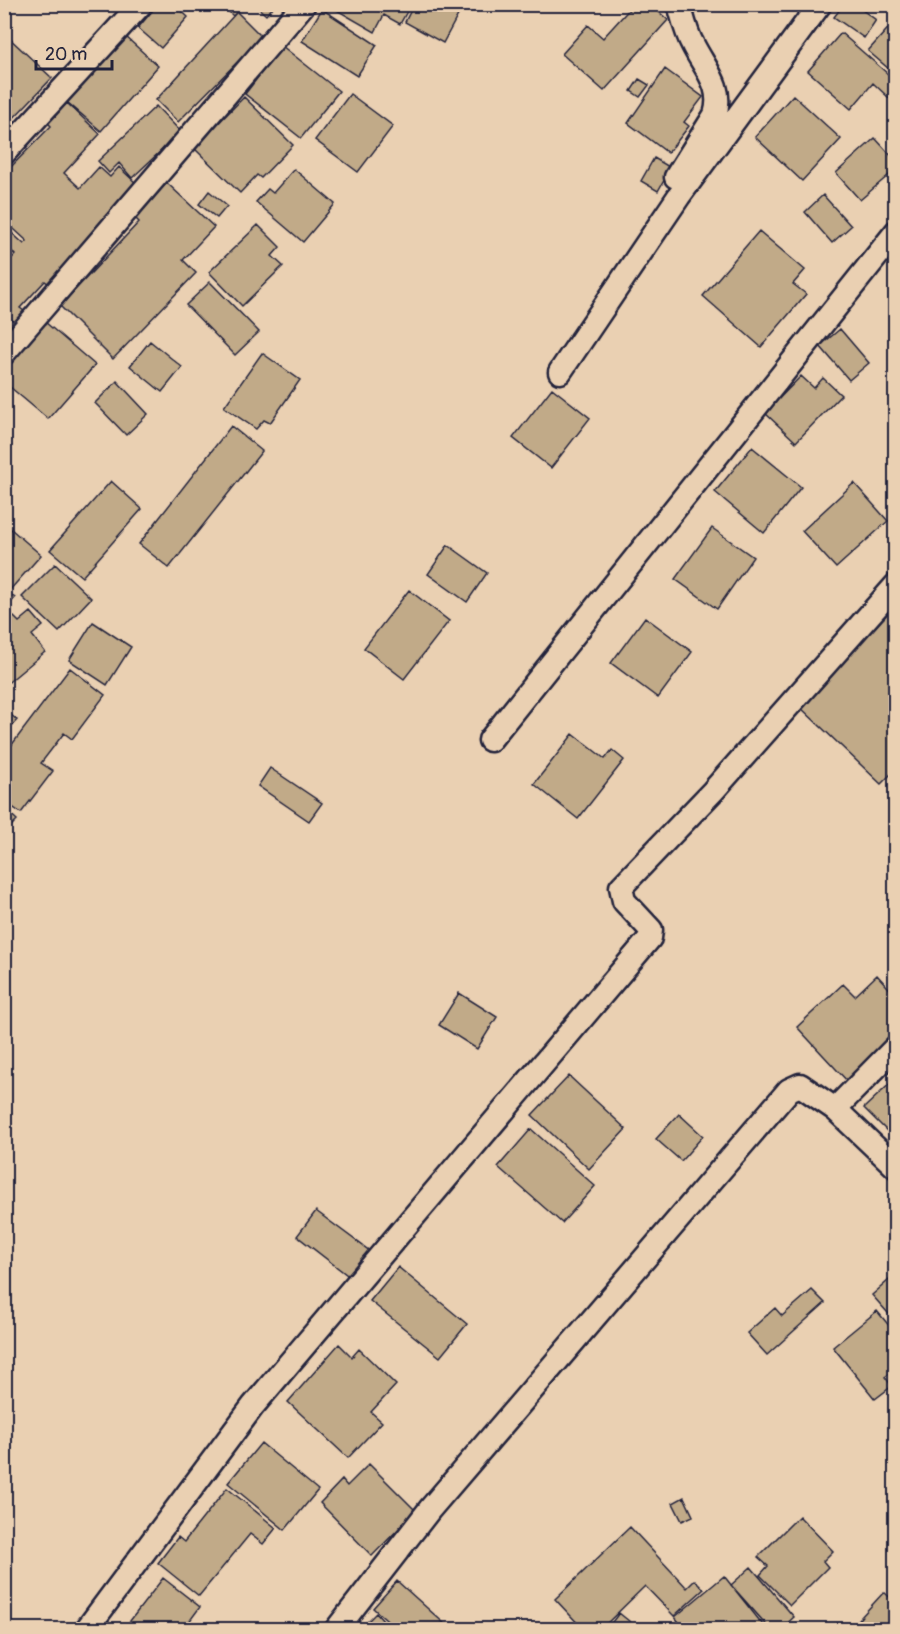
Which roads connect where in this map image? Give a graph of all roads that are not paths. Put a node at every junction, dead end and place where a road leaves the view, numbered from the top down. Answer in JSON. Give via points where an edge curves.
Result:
{"nodes":[{"id":1,"x":141,"y":4,"type":"edge"},
{"id":2,"x":304,"y":4,"type":"edge"},
{"id":3,"x":679,"y":4,"type":"edge"},
{"id":4,"x":820,"y":4,"type":"edge"},
{"id":5,"x":4,"y":153,"type":"edge"},
{"id":6,"x":679,"y":196,"type":"junction"},
{"id":7,"x":896,"y":232,"type":"edge"},
{"id":8,"x":4,"y":353,"type":"edge"},
{"id":9,"x":560,"y":372,"type":"dead end"},
{"id":10,"x":896,"y":585,"type":"edge"},
{"id":11,"x":490,"y":740,"type":"dead end"},
{"id":12,"x":896,"y":1047,"type":"edge"},
{"id":13,"x":835,"y":1109,"type":"junction"},
{"id":14,"x":896,"y":1167,"type":"edge"},
{"id":15,"x":86,"y":1629,"type":"edge"},
{"id":16,"x":336,"y":1629,"type":"edge"}],
"edges":[{"from":1,"to":5,"type":"street"},
{"from":2,"to":8,"type":"street"},
{"from":3,"to":6,"type":"street","via":[[692,44],[713,80],[719,104],[676,177]]},
{"from":4,"to":6,"type":"street"},
{"from":6,"to":9,"type":"street"},
{"from":7,"to":11,"type":"street"},
{"from":10,"to":15,"type":"street","via":[[713,791],[621,887],[624,901],[651,930],[650,938],[253,1406]]},
{"from":12,"to":13,"type":"street"},
{"from":13,"to":14,"type":"street"},
{"from":13,"to":16,"type":"street","via":[[800,1085],[789,1090],[430,1509]]}]}
